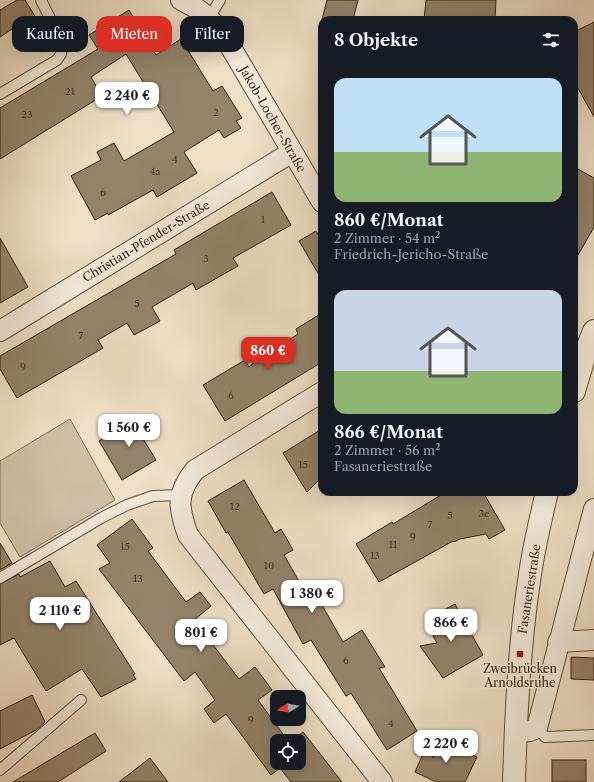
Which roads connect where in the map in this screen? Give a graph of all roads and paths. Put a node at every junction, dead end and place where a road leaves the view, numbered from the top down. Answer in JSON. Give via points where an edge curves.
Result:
{"nodes":[{"id":1,"x":41,"y":0,"type":"edge"},
{"id":2,"x":181,"y":0,"type":"edge"},
{"id":3,"x":220,"y":0,"type":"edge"},
{"id":4,"x":206,"y":16,"type":"edge"},
{"id":5,"x":210,"y":16,"type":"edge"},
{"id":6,"x":234,"y":52,"type":"edge"},
{"id":7,"x":0,"y":94,"type":"edge"},
{"id":8,"x":292,"y":152,"type":"junction"},
{"id":9,"x":318,"y":195,"type":"edge"},
{"id":10,"x":0,"y":330,"type":"edge"},
{"id":11,"x":594,"y":331,"type":"edge"},
{"id":12,"x":578,"y":378,"type":"edge"},
{"id":13,"x":318,"y":394,"type":"edge"},
{"id":14,"x":180,"y":495,"type":"junction"},
{"id":15,"x":546,"y":496,"type":"edge"},
{"id":16,"x":594,"y":509,"type":"edge"},
{"id":17,"x":0,"y":578,"type":"edge"},
{"id":18,"x":594,"y":640,"type":"edge"},
{"id":19,"x":558,"y":642,"type":"junction"},
{"id":20,"x":81,"y":700,"type":"dead end"},
{"id":21,"x":526,"y":730,"type":"junction"},
{"id":22,"x":594,"y":735,"type":"edge"},
{"id":23,"x":0,"y":770,"type":"edge"},
{"id":24,"x":382,"y":782,"type":"edge"},
{"id":25,"x":514,"y":782,"type":"edge"}],
"edges":[{"from":1,"to":7,"type":"lane","via":[[62,43],[61,54],[57,60]]},
{"from":2,"to":4,"type":"street","name":"Jakob-Locher-Straße"},
{"from":3,"to":5,"type":"lane"},
{"from":6,"to":8,"type":"street","name":"Jakob-Locher-Straße"},
{"from":8,"to":9,"type":"street","name":"Jakob-Locher-Straße"},
{"from":8,"to":10,"type":"street","name":"Christian-Pfender-Straße"},
{"from":11,"to":12,"type":"street"},
{"from":13,"to":14,"type":"street","via":[[195,470]]},
{"from":14,"to":17,"type":"lane","via":[[154,496],[127,505]]},
{"from":14,"to":24,"type":"street","via":[[182,519],[188,535]]},
{"from":15,"to":21,"type":"street","name":"Fasaneriestraße","via":[[529,580],[520,654]]},
{"from":16,"to":19,"type":"street"},
{"from":18,"to":19,"type":"street"},
{"from":19,"to":21,"type":"street"},
{"from":20,"to":23,"type":"lane"},
{"from":21,"to":22,"type":"lane","via":[[546,737]]},
{"from":21,"to":25,"type":"street","name":"Fasaneriestraße"}]}
